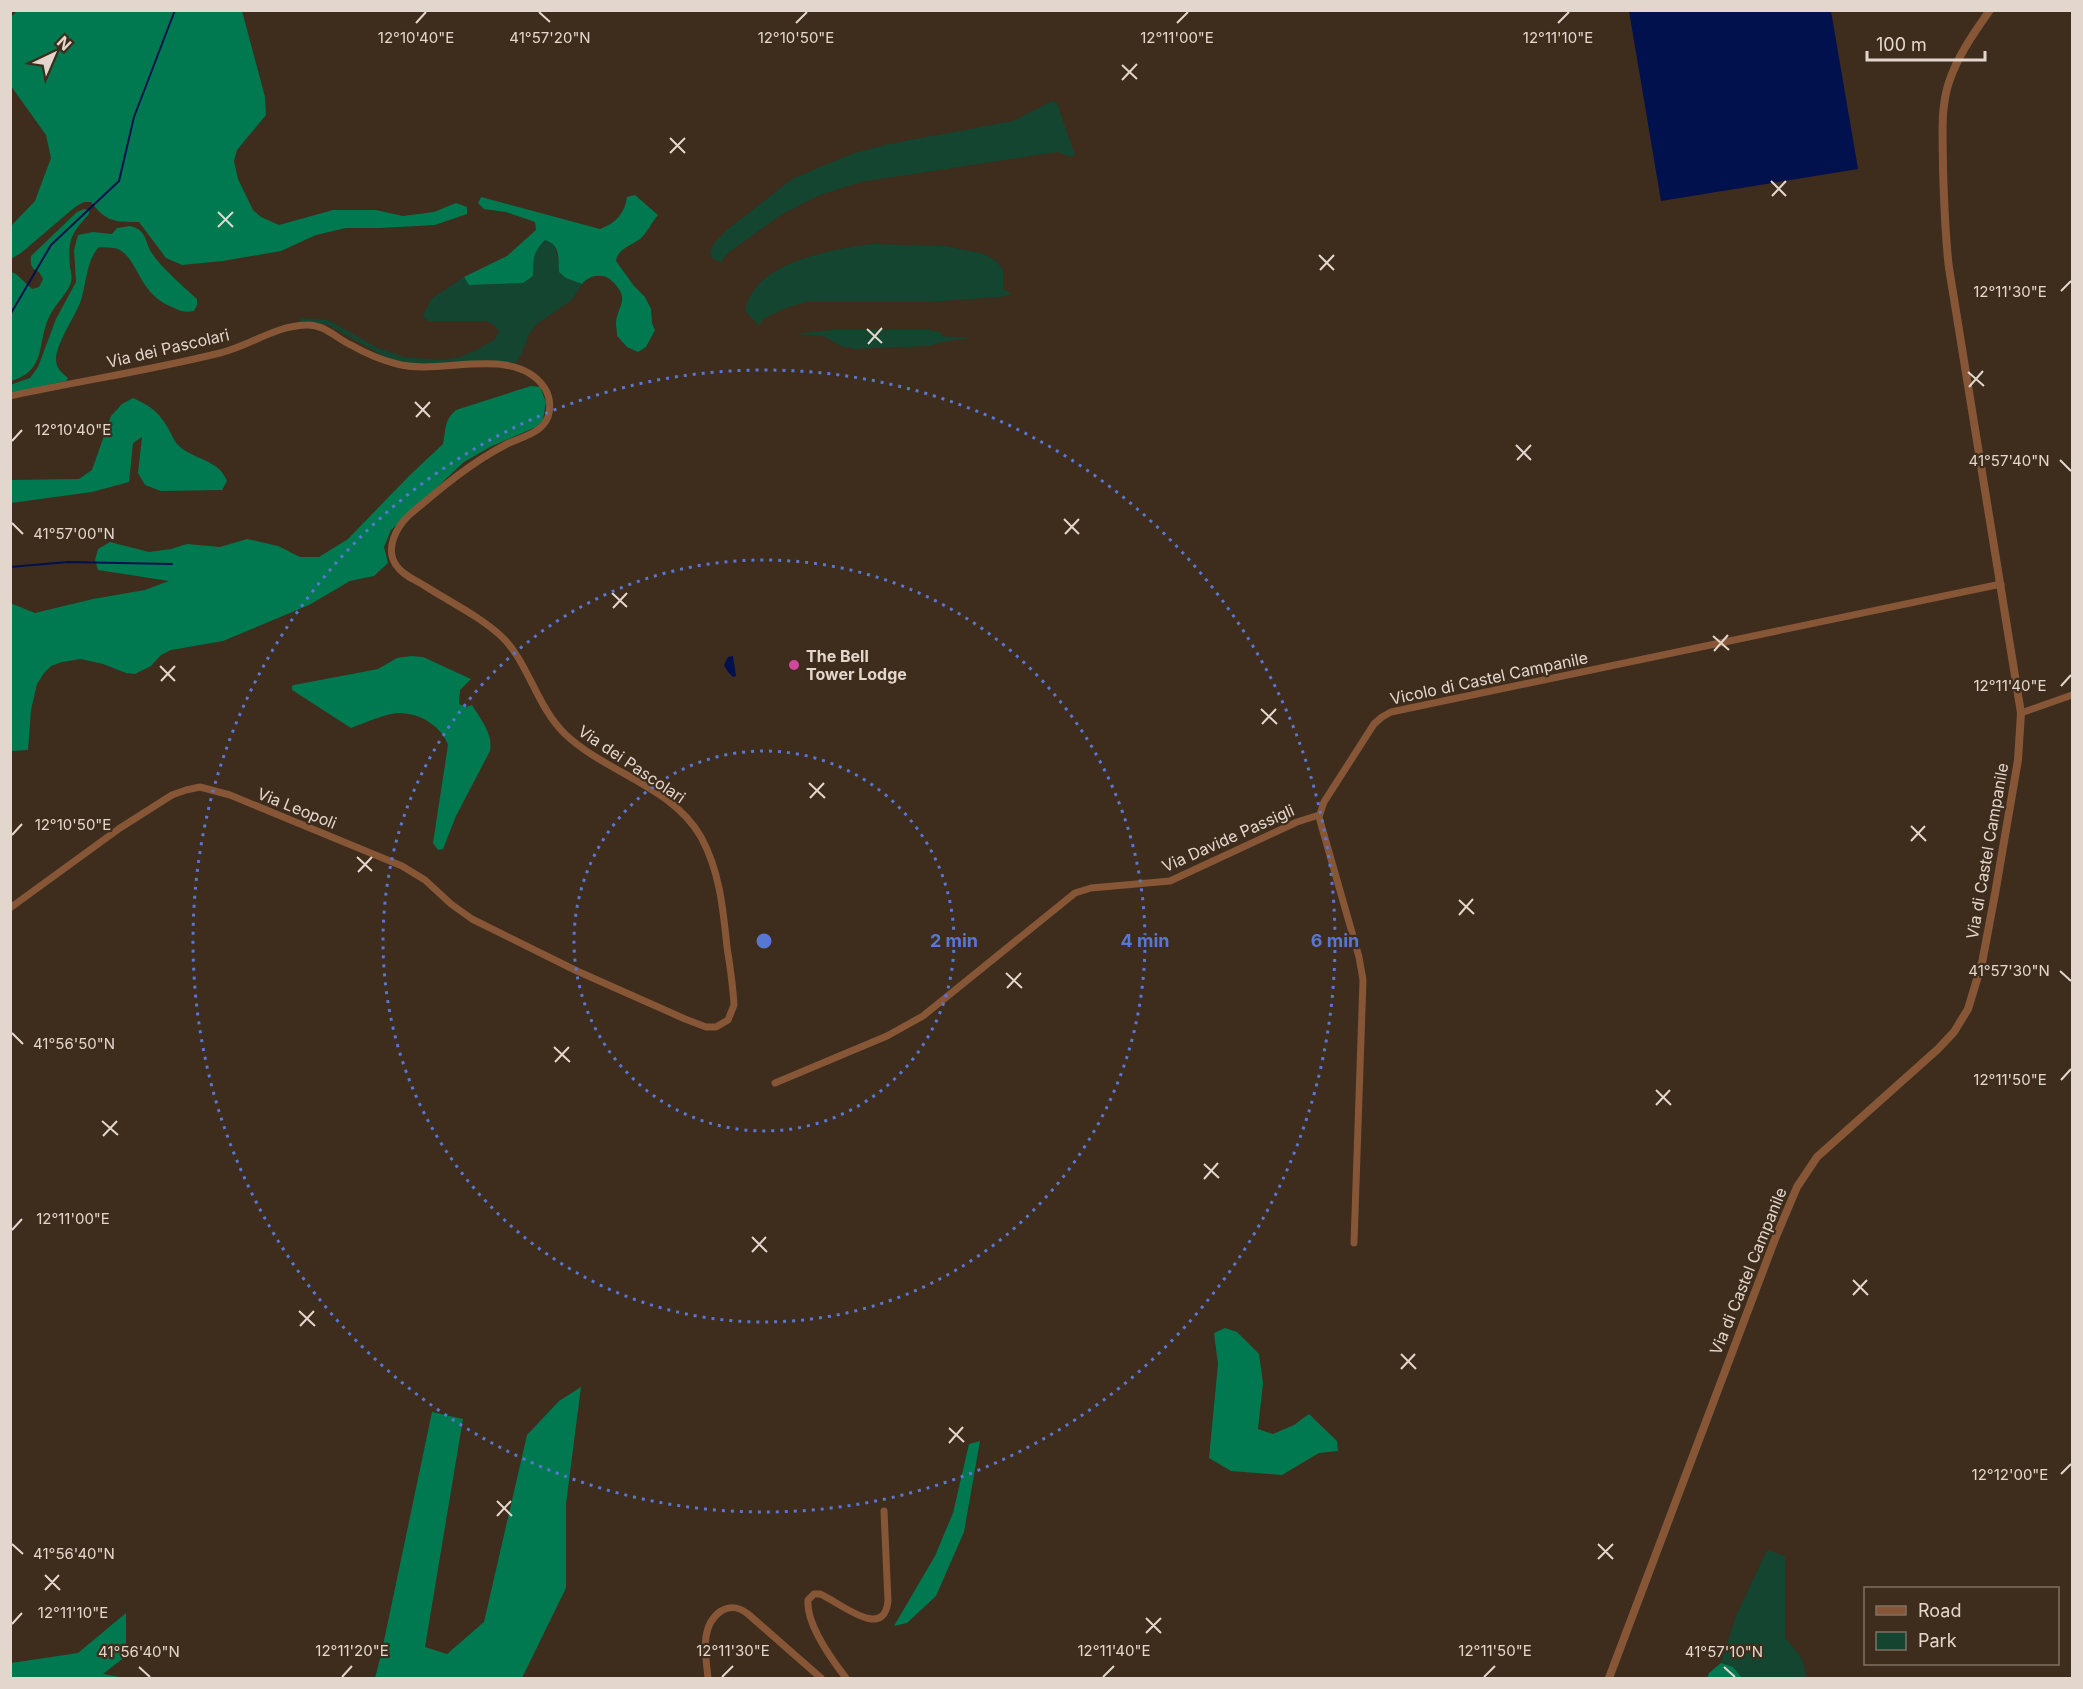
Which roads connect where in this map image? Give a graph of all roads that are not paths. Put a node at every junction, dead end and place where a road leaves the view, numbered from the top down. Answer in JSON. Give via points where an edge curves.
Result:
{"nodes":[{"id":1,"x":1990,"y":10,"type":"edge"},
{"id":2,"x":10,"y":396,"type":"edge"},
{"id":3,"x":2001,"y":584,"type":"junction"},
{"id":4,"x":2073,"y":695,"type":"edge"},
{"id":5,"x":2021,"y":713,"type":"junction"},
{"id":6,"x":1319,"y":815,"type":"junction"},
{"id":7,"x":10,"y":908,"type":"edge"},
{"id":8,"x":578,"y":971,"type":"joint"},
{"id":9,"x":775,"y":1083,"type":"dead end"},
{"id":10,"x":1354,"y":1243,"type":"dead end"},
{"id":11,"x":884,"y":1511,"type":"dead end"},
{"id":12,"x":708,"y":1678,"type":"edge"},
{"id":13,"x":821,"y":1678,"type":"edge"},
{"id":14,"x":846,"y":1678,"type":"edge"},
{"id":15,"x":1609,"y":1678,"type":"edge"}],
"edges":[{"from":1,"to":3,"type":"street","name":"Via di Castel Campanile","via":[[1966,45],[1949,82],[1943,111],[1943,147],[1948,260]]},
{"from":2,"to":8,"type":"street","name":"Via dei Pascolari","via":[[222,353],[277,330],[309,325],[399,365],[506,365],[524,370],[542,384],[550,406],[545,423],[468,467],[408,516],[394,537],[393,558],[406,574],[506,641],[545,709],[566,735],[668,801],[692,825],[710,857],[720,887],[734,1005],[724,1023],[716,1028],[706,1027]]},
{"from":3,"to":5,"type":"street","name":"Via di Castel Campanile"},
{"from":3,"to":6,"type":"street","name":"Vicolo di Castel Campanile","via":[[1389,713],[1374,724]]},
{"from":4,"to":5,"type":"street"},
{"from":5,"to":15,"type":"street","name":"Via di Castel Campanile","via":[[2019,754],[1995,894],[1968,1009],[1947,1040],[1824,1149],[1797,1187]]},
{"from":6,"to":9,"type":"street","name":"Via Davide Passigli","via":[[1170,881],[1078,891],[917,1020]]},
{"from":6,"to":10,"type":"street","via":[[1363,980]]},
{"from":7,"to":8,"type":"street","name":"Via Leopoli","via":[[165,799],[193,788],[208,788],[402,866],[466,915]]},
{"from":11,"to":14,"type":"street","via":[[888,1601],[882,1615],[862,1618],[820,1594],[808,1600],[815,1629]]},
{"from":12,"to":13,"type":"street","via":[[708,1628],[719,1613],[731,1607],[748,1614]]}]}
